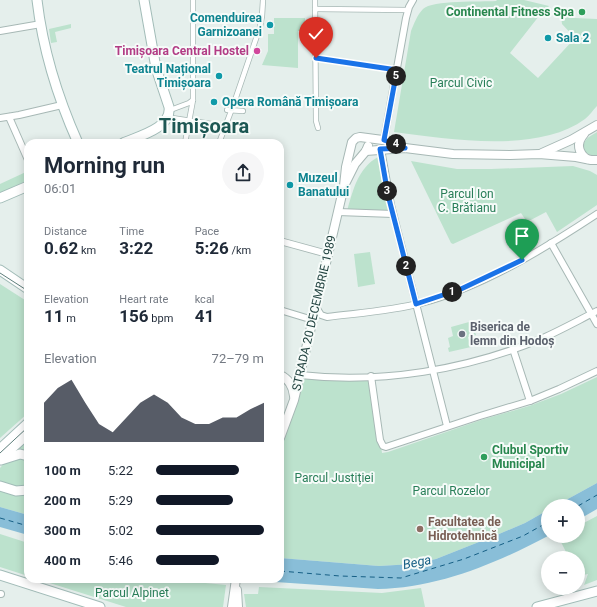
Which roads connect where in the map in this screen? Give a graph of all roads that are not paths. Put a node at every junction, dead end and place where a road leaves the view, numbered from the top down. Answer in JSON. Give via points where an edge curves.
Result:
{"nodes":[{"id":1,"x":38,"y":0,"type":"edge"},
{"id":2,"x":144,"y":0,"type":"edge"},
{"id":3,"x":193,"y":0,"type":"edge"},
{"id":4,"x":413,"y":0,"type":"edge"},
{"id":5,"x":263,"y":2,"type":"edge"},
{"id":6,"x":315,"y":4,"type":"edge"},
{"id":7,"x":408,"y":10,"type":"junction"},
{"id":8,"x":41,"y":24,"type":"junction"},
{"id":9,"x":0,"y":31,"type":"edge"},
{"id":10,"x":316,"y":58,"type":"junction"},
{"id":11,"x":397,"y":70,"type":"junction"},
{"id":12,"x":193,"y":100,"type":"junction"},
{"id":13,"x":62,"y":105,"type":"junction"},
{"id":14,"x":231,"y":108,"type":"junction"},
{"id":15,"x":173,"y":109,"type":"dead end"},
{"id":16,"x":242,"y":111,"type":"dead end"},
{"id":17,"x":9,"y":117,"type":"junction"},
{"id":18,"x":0,"y":118,"type":"edge"},
{"id":19,"x":172,"y":118,"type":"dead end"},
{"id":20,"x":189,"y":120,"type":"junction"},
{"id":21,"x":597,"y":121,"type":"edge"},
{"id":22,"x":597,"y":125,"type":"edge"},
{"id":23,"x":226,"y":126,"type":"junction"},
{"id":24,"x":238,"y":128,"type":"dead end"},
{"id":25,"x":318,"y":128,"type":"dead end"},
{"id":26,"x":590,"y":130,"type":"junction"},
{"id":27,"x":362,"y":138,"type":"junction"},
{"id":28,"x":76,"y":139,"type":"edge"},
{"id":29,"x":132,"y":139,"type":"edge"},
{"id":30,"x":186,"y":139,"type":"edge"},
{"id":31,"x":222,"y":139,"type":"edge"},
{"id":32,"x":384,"y":140,"type":"junction"},
{"id":33,"x":562,"y":144,"type":"junction"},
{"id":34,"x":351,"y":148,"type":"junction"},
{"id":35,"x":405,"y":148,"type":"junction"},
{"id":36,"x":380,"y":149,"type":"junction"},
{"id":37,"x":24,"y":151,"type":"edge"},
{"id":38,"x":364,"y":152,"type":"junction"},
{"id":39,"x":539,"y":154,"type":"junction"},
{"id":40,"x":563,"y":156,"type":"junction"},
{"id":41,"x":586,"y":159,"type":"junction"},
{"id":42,"x":597,"y":160,"type":"edge"},
{"id":43,"x":597,"y":165,"type":"edge"},
{"id":44,"x":344,"y":186,"type":"junction"},
{"id":45,"x":24,"y":188,"type":"edge"},
{"id":46,"x":0,"y":198,"type":"edge"},
{"id":47,"x":338,"y":212,"type":"junction"},
{"id":48,"x":393,"y":214,"type":"junction"},
{"id":49,"x":597,"y":214,"type":"edge"},
{"id":50,"x":284,"y":243,"type":"edge"},
{"id":51,"x":551,"y":243,"type":"junction"},
{"id":52,"x":327,"y":254,"type":"junction"},
{"id":53,"x":0,"y":270,"type":"edge"},
{"id":54,"x":0,"y":276,"type":"edge"},
{"id":55,"x":24,"y":286,"type":"edge"},
{"id":56,"x":24,"y":291,"type":"edge"},
{"id":57,"x":416,"y":304,"type":"junction"},
{"id":58,"x":316,"y":307,"type":"junction"},
{"id":59,"x":284,"y":311,"type":"edge"},
{"id":60,"x":594,"y":313,"type":"edge"},
{"id":61,"x":313,"y":320,"type":"junction"},
{"id":62,"x":597,"y":324,"type":"edge"},
{"id":63,"x":513,"y":349,"type":"junction"},
{"id":64,"x":432,"y":370,"type":"junction"},
{"id":65,"x":597,"y":371,"type":"edge"},
{"id":66,"x":284,"y":375,"type":"edge"},
{"id":67,"x":300,"y":375,"type":"junction"},
{"id":68,"x":370,"y":376,"type":"junction"},
{"id":69,"x":284,"y":377,"type":"edge"},
{"id":70,"x":530,"y":401,"type":"junction"},
{"id":71,"x":293,"y":403,"type":"junction"},
{"id":72,"x":447,"y":426,"type":"junction"},
{"id":73,"x":284,"y":427,"type":"edge"},
{"id":74,"x":24,"y":428,"type":"edge"},
{"id":75,"x":24,"y":438,"type":"edge"},
{"id":76,"x":0,"y":449,"type":"edge"},
{"id":77,"x":24,"y":456,"type":"edge"},
{"id":78,"x":0,"y":460,"type":"edge"},
{"id":79,"x":0,"y":486,"type":"edge"},
{"id":80,"x":24,"y":490,"type":"edge"},
{"id":81,"x":0,"y":575,"type":"edge"},
{"id":82,"x":24,"y":583,"type":"edge"},
{"id":83,"x":25,"y":583,"type":"edge"},
{"id":84,"x":236,"y":583,"type":"edge"},
{"id":85,"x":236,"y":588,"type":"junction"},
{"id":86,"x":597,"y":591,"type":"edge"},
{"id":87,"x":99,"y":607,"type":"edge"},
{"id":88,"x":232,"y":607,"type":"edge"},
{"id":89,"x":238,"y":607,"type":"edge"},
{"id":90,"x":537,"y":607,"type":"edge"}],
"edges":[{"from":1,"to":8,"type":"main road"},
{"from":2,"to":29,"type":"main road","via":[[156,68],[169,114],[163,125]]},
{"from":3,"to":12,"type":"street"},
{"from":4,"to":7,"type":"street"},
{"from":5,"to":14,"type":"street","via":[[260,27]]},
{"from":6,"to":7,"type":"street"},
{"from":6,"to":10,"type":"street"},
{"from":7,"to":11,"type":"street"},
{"from":8,"to":9,"type":"street"},
{"from":8,"to":13,"type":"main road","via":[[50,70]]},
{"from":10,"to":11,"type":"street"},
{"from":10,"to":25,"type":"street"},
{"from":11,"to":32,"type":"street"},
{"from":12,"to":15,"type":"street"},
{"from":12,"to":20,"type":"street"},
{"from":13,"to":17,"type":"street"},
{"from":13,"to":28,"type":"main road"},
{"from":14,"to":16,"type":"street"},
{"from":14,"to":23,"type":"street"},
{"from":17,"to":18,"type":"street"},
{"from":17,"to":37,"type":"street"},
{"from":19,"to":20,"type":"street"},
{"from":20,"to":23,"type":"street"},
{"from":20,"to":30,"type":"street"},
{"from":21,"to":26,"type":"street"},
{"from":22,"to":26,"type":"street"},
{"from":23,"to":24,"type":"street"},
{"from":23,"to":31,"type":"street"},
{"from":26,"to":33,"type":"street"},
{"from":26,"to":41,"type":"street","via":[[583,135],[578,144],[580,153]]},
{"from":27,"to":32,"type":"street"},
{"from":27,"to":34,"type":"street","via":[[354,140]]},
{"from":27,"to":38,"type":"street","via":[[367,143]]},
{"from":32,"to":35,"type":"street"},
{"from":33,"to":39,"type":"street"},
{"from":33,"to":40,"type":"street","via":[[567,150]]},
{"from":34,"to":38,"type":"street","via":[[356,154]]},
{"from":34,"to":44,"type":"street","name":"STRADA 20 DECEMBRIE 1989"},
{"from":35,"to":36,"type":"street"},
{"from":35,"to":39,"type":"street","via":[[467,154]]},
{"from":36,"to":38,"type":"street"},
{"from":36,"to":48,"type":"street"},
{"from":38,"to":44,"type":"street","name":"STRADA 20 DECEMBRIE 1989"},
{"from":39,"to":40,"type":"street"},
{"from":40,"to":41,"type":"street"},
{"from":41,"to":42,"type":"street"},
{"from":41,"to":43,"type":"street"},
{"from":44,"to":47,"type":"street","name":"STRADA 20 DECEMBRIE 1989"},
{"from":45,"to":46,"type":"main road"},
{"from":47,"to":48,"type":"street"},
{"from":47,"to":52,"type":"street","name":"STRADA 20 DECEMBRIE 1989"},
{"from":48,"to":57,"type":"street"},
{"from":49,"to":51,"type":"street"},
{"from":50,"to":52,"type":"street"},
{"from":51,"to":57,"type":"street","via":[[476,282]]},
{"from":51,"to":60,"type":"street"},
{"from":52,"to":58,"type":"street","name":"STRADA 20 DECEMBRIE 1989"},
{"from":53,"to":55,"type":"main road"},
{"from":54,"to":56,"type":"main road"},
{"from":57,"to":58,"type":"street","via":[[327,317]]},
{"from":57,"to":64,"type":"street"},
{"from":58,"to":61,"type":"street","name":"STRADA 20 DECEMBRIE 1989"},
{"from":59,"to":61,"type":"street"},
{"from":60,"to":62,"type":"street"},
{"from":60,"to":63,"type":"street"},
{"from":61,"to":67,"type":"street","name":"STRADA 20 DECEMBRIE 1989"},
{"from":63,"to":64,"type":"street","via":[[469,363]]},
{"from":63,"to":70,"type":"street"},
{"from":64,"to":68,"type":"street"},
{"from":64,"to":72,"type":"street"},
{"from":65,"to":70,"type":"street"},
{"from":66,"to":67,"type":"street"},
{"from":67,"to":68,"type":"street"},
{"from":67,"to":71,"type":"street","name":"STRADA 20 DECEMBRIE 1989"},
{"from":68,"to":72,"type":"street","via":[[383,446],[390,447]]},
{"from":69,"to":71,"type":"street","via":[[293,388]]},
{"from":70,"to":72,"type":"street"},
{"from":71,"to":73,"type":"street","name":"STRADA 20 DECEMBRIE 1989"},
{"from":74,"to":76,"type":"main road"},
{"from":75,"to":78,"type":"main road"},
{"from":77,"to":78,"type":"main road","via":[[16,455]]},
{"from":79,"to":80,"type":"main road","via":[[16,491]]},
{"from":81,"to":82,"type":"main road"},
{"from":83,"to":87,"type":"main road"},
{"from":84,"to":85,"type":"street"},
{"from":85,"to":88,"type":"street"},
{"from":85,"to":89,"type":"street"},
{"from":86,"to":90,"type":"main road"}]}
